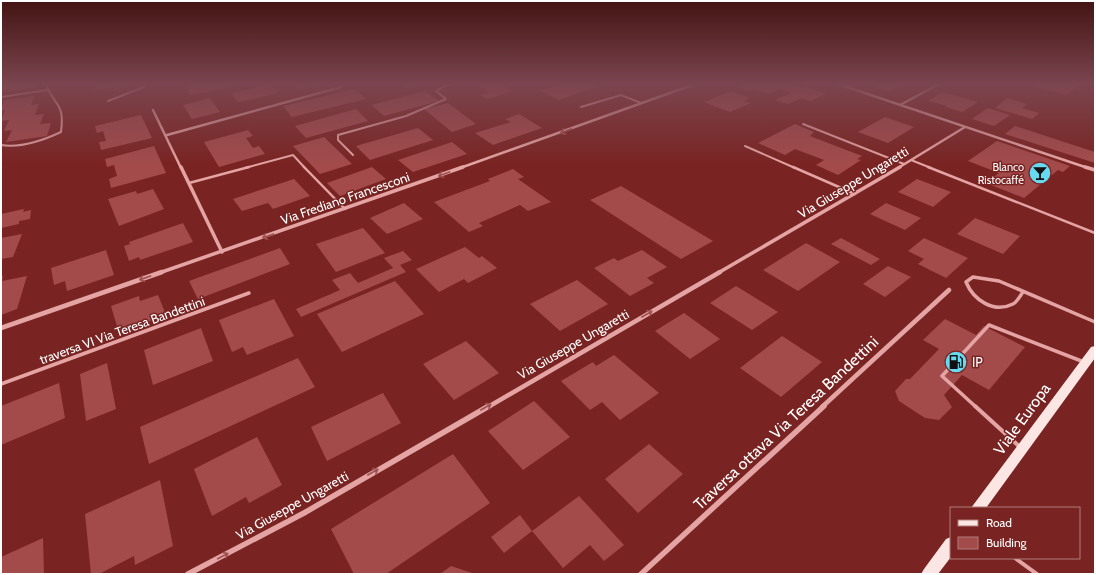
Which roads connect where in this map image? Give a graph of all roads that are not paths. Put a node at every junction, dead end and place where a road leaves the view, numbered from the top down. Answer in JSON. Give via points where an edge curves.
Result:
{"nodes":[{"id":1,"x":153,"y":110,"type":"dead end"},
{"id":2,"x":63,"y":111,"type":"edge"},
{"id":3,"x":255,"y":111,"type":"edge"},
{"id":4,"x":416,"y":111,"type":"edge"},
{"id":5,"x":619,"y":111,"type":"edge"},
{"id":6,"x":917,"y":111,"type":"edge"},
{"id":7,"x":803,"y":124,"type":"dead end"},
{"id":8,"x":965,"y":127,"type":"junction"},
{"id":9,"x":167,"y":135,"type":"junction"},
{"id":10,"x":1,"y":145,"type":"edge"},
{"id":11,"x":745,"y":146,"type":"dead end"},
{"id":12,"x":353,"y":155,"type":"dead end"},
{"id":13,"x":911,"y":160,"type":"junction"},
{"id":14,"x":904,"y":164,"type":"junction"},
{"id":15,"x":1095,"y":170,"type":"edge"},
{"id":16,"x":189,"y":183,"type":"junction"},
{"id":17,"x":855,"y":194,"type":"junction"},
{"id":18,"x":345,"y":209,"type":"junction"},
{"id":19,"x":1095,"y":232,"type":"edge"},
{"id":20,"x":222,"y":252,"type":"junction"},
{"id":21,"x":949,"y":290,"type":"dead end"},
{"id":22,"x":1024,"y":292,"type":"junction"},
{"id":23,"x":249,"y":294,"type":"dead end"},
{"id":24,"x":1095,"y":322,"type":"edge"},
{"id":25,"x":1,"y":328,"type":"edge"},
{"id":26,"x":1095,"y":350,"type":"edge"},
{"id":27,"x":1085,"y":363,"type":"junction"},
{"id":28,"x":1,"y":384,"type":"edge"},
{"id":29,"x":1022,"y":450,"type":"junction"},
{"id":30,"x":979,"y":507,"type":"edge"},
{"id":31,"x":950,"y":545,"type":"edge"},
{"id":32,"x":1016,"y":559,"type":"edge"},
{"id":33,"x":188,"y":574,"type":"edge"},
{"id":34,"x":641,"y":574,"type":"edge"},
{"id":35,"x":929,"y":574,"type":"edge"},
{"id":36,"x":1037,"y":574,"type":"edge"}],
"edges":[{"from":1,"to":9,"type":"street"},
{"from":2,"to":10,"type":"lane","via":[[61,132],[45,138]]},
{"from":3,"to":9,"type":"street"},
{"from":4,"to":12,"type":"lane","via":[[338,135],[338,140]]},
{"from":5,"to":18,"type":"street","name":"Via Frediano Francesconi","one_way":true},
{"from":6,"to":8,"type":"street"},
{"from":7,"to":14,"type":"lane"},
{"from":8,"to":13,"type":"street","name":"Via Giuseppe Ungaretti"},
{"from":8,"to":15,"type":"street"},
{"from":9,"to":16,"type":"street"},
{"from":11,"to":17,"type":"lane"},
{"from":13,"to":14,"type":"street","name":"Via Giuseppe Ungaretti"},
{"from":13,"to":19,"type":"lane"},
{"from":14,"to":17,"type":"street","name":"Via Giuseppe Ungaretti"},
{"from":16,"to":18,"type":"lane","via":[[292,155]]},
{"from":16,"to":20,"type":"street"},
{"from":33,"to":17,"type":"street","name":"Via Giuseppe Ungaretti","one_way":true,"via":[[304,513]]},
{"from":18,"to":20,"type":"street","name":"Via Frediano Francesconi","one_way":true},
{"from":20,"to":25,"type":"street","name":"Via Frediano Francesconi","one_way":true},
{"from":21,"to":34,"type":"street","name":"Traversa ottava Via Teresa Bandettini"},
{"from":22,"to":22,"type":"lane","via":[[986,278],[973,277],[966,282],[969,292],[978,301],[987,305],[999,307],[1014,304]]},
{"from":22,"to":24,"type":"lane"},
{"from":23,"to":28,"type":"lane","name":"traversa VI Via Teresa Bandettini"},
{"from":26,"to":27,"type":"main road","name":"Viale Europa"},
{"from":27,"to":29,"type":"main road","name":"Viale Europa"},
{"from":27,"to":29,"type":"lane","via":[[989,325],[942,376]]},
{"from":29,"to":30,"type":"main road","name":"Viale Europa"},
{"from":31,"to":35,"type":"main road"},
{"from":32,"to":36,"type":"lane"}]}
